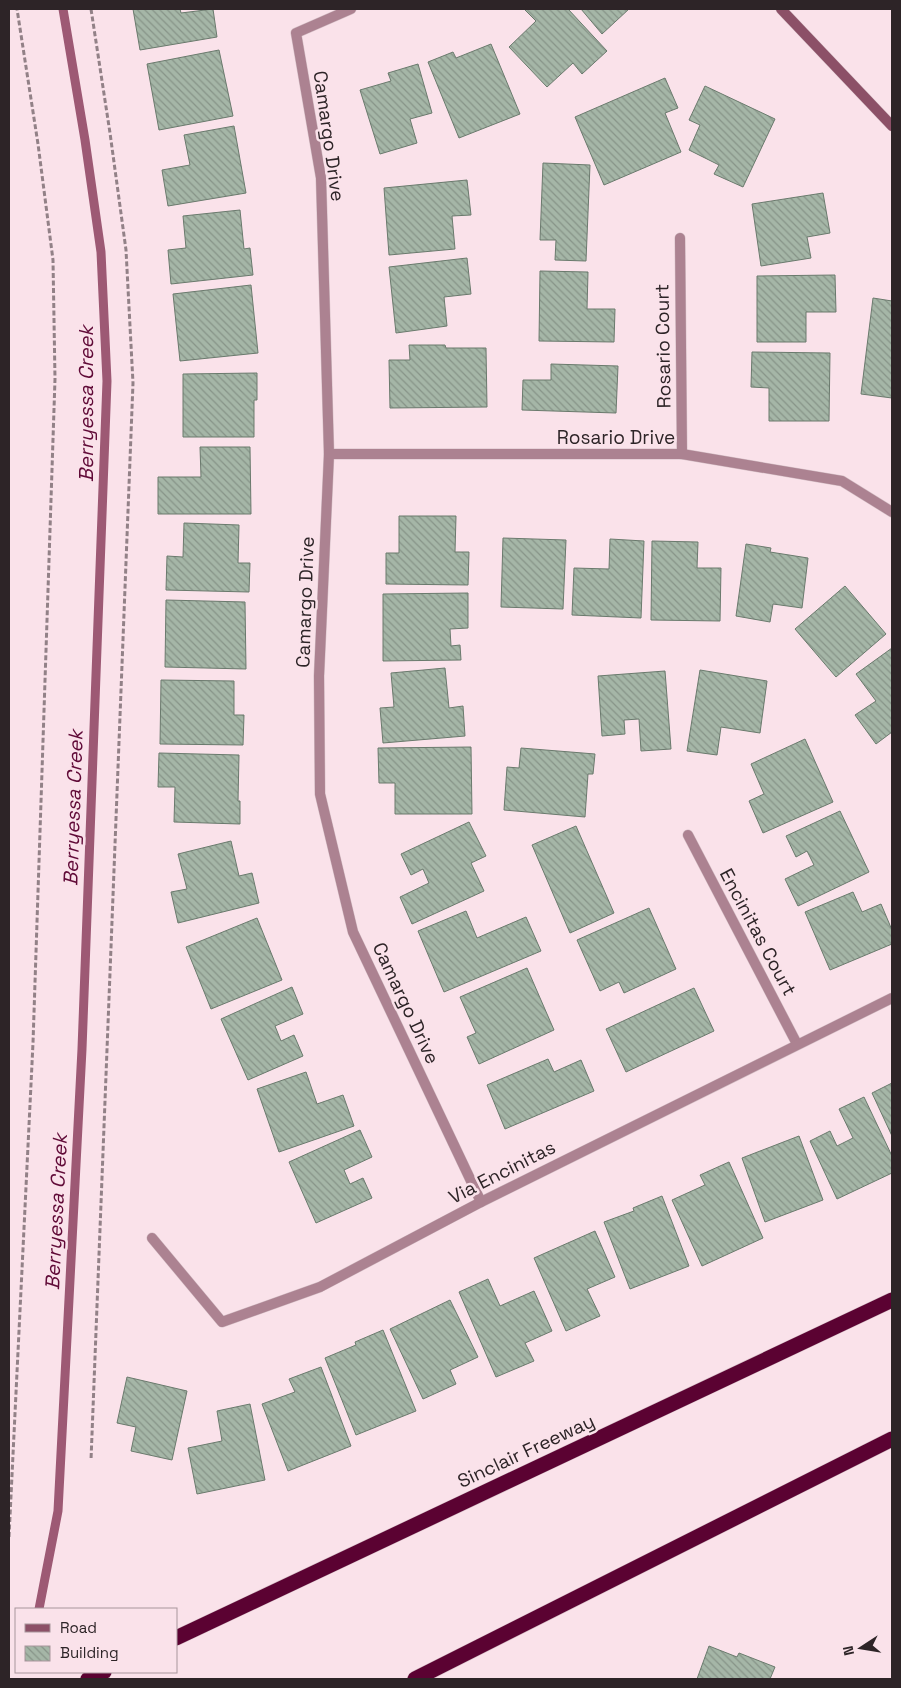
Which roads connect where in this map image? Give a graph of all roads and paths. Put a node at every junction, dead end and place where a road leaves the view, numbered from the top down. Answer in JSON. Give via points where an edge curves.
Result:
{"nodes":[{"id":1,"x":17,"y":9,"type":"edge"},
{"id":2,"x":91,"y":9,"type":"edge"},
{"id":3,"x":350,"y":9,"type":"edge"},
{"id":4,"x":781,"y":9,"type":"edge"},
{"id":5,"x":892,"y":126,"type":"edge"},
{"id":6,"x":680,"y":238,"type":"dead end"},
{"id":7,"x":329,"y":454,"type":"junction"},
{"id":8,"x":682,"y":454,"type":"junction"},
{"id":9,"x":892,"y":512,"type":"edge"},
{"id":10,"x":688,"y":835,"type":"dead end"},
{"id":11,"x":892,"y":998,"type":"edge"},
{"id":12,"x":797,"y":1044,"type":"junction"},
{"id":13,"x":481,"y":1202,"type":"junction"},
{"id":14,"x":152,"y":1238,"type":"dead end"},
{"id":15,"x":892,"y":1300,"type":"edge"},
{"id":16,"x":892,"y":1439,"type":"edge"},
{"id":17,"x":91,"y":1460,"type":"dead end"},
{"id":18,"x":9,"y":1537,"type":"edge"},
{"id":19,"x":178,"y":1637,"type":"edge"},
{"id":20,"x":102,"y":1673,"type":"edge"},
{"id":21,"x":88,"y":1679,"type":"edge"},
{"id":22,"x":415,"y":1679,"type":"edge"}],
"edges":[{"from":1,"to":18,"type":"path","via":[[53,260],[55,379],[33,1044]]},
{"from":2,"to":17,"type":"path","via":[[126,250],[133,383]]},
{"from":3,"to":7,"type":"street","name":"Camargo Drive","via":[[296,32],[321,178]]},
{"from":4,"to":5,"type":"main road"},
{"from":6,"to":8,"type":"street","name":"Rosario Court"},
{"from":7,"to":8,"type":"street","name":"Rosario Drive"},
{"from":7,"to":13,"type":"street","name":"Camargo Drive","via":[[319,676],[320,794],[353,932]]},
{"from":8,"to":9,"type":"street","name":"Rosario Drive","via":[[842,480]]},
{"from":10,"to":12,"type":"street","name":"Encinitas Court"},
{"from":11,"to":12,"type":"street","name":"Via Encinitas"},
{"from":12,"to":13,"type":"street","name":"Via Encinitas"},
{"from":13,"to":14,"type":"street","name":"Via Encinitas","via":[[320,1287],[222,1322]]},
{"from":15,"to":19,"type":"highway","name":"Sinclair Freeway"},
{"from":16,"to":22,"type":"highway"},
{"from":20,"to":21,"type":"highway"}]}
